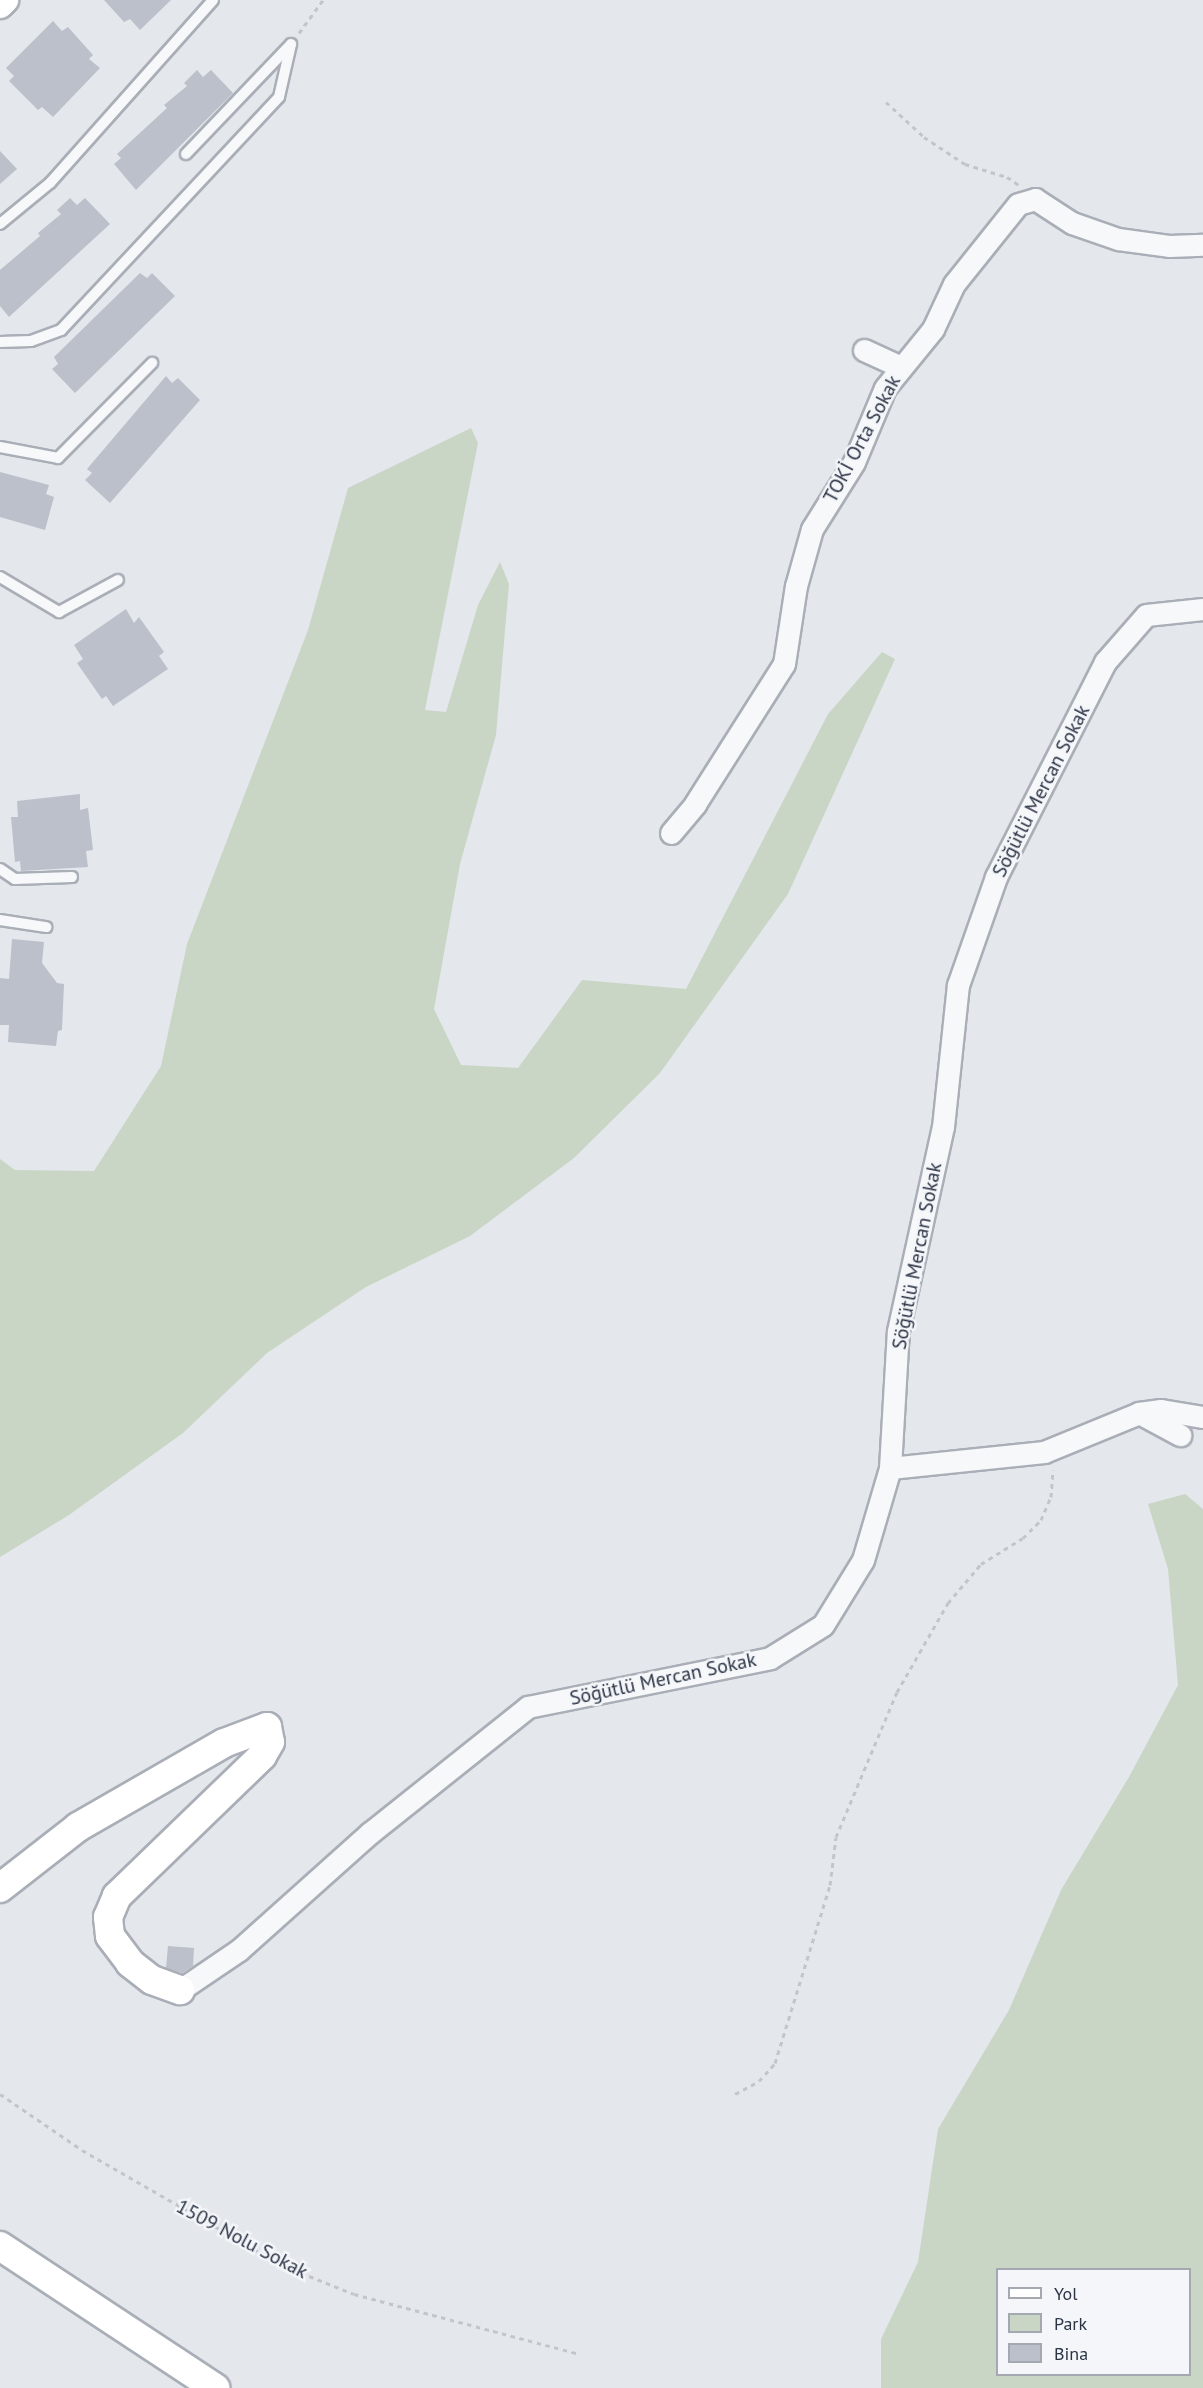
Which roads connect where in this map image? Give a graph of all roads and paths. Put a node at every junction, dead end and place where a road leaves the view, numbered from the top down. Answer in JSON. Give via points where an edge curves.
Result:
{"nodes":[{"id":1,"x":4,"y":0,"type":"edge"},
{"id":2,"x":213,"y":0,"type":"edge"},
{"id":3,"x":323,"y":0,"type":"edge"},
{"id":4,"x":0,"y":4,"type":"edge"},
{"id":5,"x":291,"y":44,"type":"junction"},
{"id":6,"x":886,"y":102,"type":"dead end"},
{"id":7,"x":186,"y":154,"type":"dead end"},
{"id":8,"x":1028,"y":202,"type":"junction"},
{"id":9,"x":0,"y":224,"type":"edge"},
{"id":10,"x":1203,"y":244,"type":"edge"},
{"id":11,"x":0,"y":342,"type":"edge"},
{"id":12,"x":864,"y":350,"type":"dead end"},
{"id":13,"x":152,"y":363,"type":"dead end"},
{"id":14,"x":901,"y":367,"type":"junction"},
{"id":15,"x":0,"y":447,"type":"edge"},
{"id":16,"x":0,"y":577,"type":"edge"},
{"id":17,"x":118,"y":580,"type":"dead end"},
{"id":18,"x":1203,"y":609,"type":"edge"},
{"id":19,"x":671,"y":833,"type":"dead end"},
{"id":20,"x":0,"y":868,"type":"edge"},
{"id":21,"x":72,"y":877,"type":"dead end"},
{"id":22,"x":0,"y":920,"type":"edge"},
{"id":23,"x":46,"y":927,"type":"dead end"},
{"id":24,"x":1139,"y":1413,"type":"junction"},
{"id":25,"x":1203,"y":1417,"type":"edge"},
{"id":26,"x":1180,"y":1435,"type":"dead end"},
{"id":27,"x":1044,"y":1452,"type":"junction"},
{"id":28,"x":890,"y":1468,"type":"junction"},
{"id":29,"x":0,"y":1888,"type":"edge"},
{"id":30,"x":180,"y":1990,"type":"joint"},
{"id":31,"x":0,"y":2094,"type":"edge"},
{"id":32,"x":735,"y":2094,"type":"dead end"},
{"id":33,"x":0,"y":2246,"type":"edge"},
{"id":34,"x":576,"y":2353,"type":"dead end"},
{"id":35,"x":215,"y":2388,"type":"edge"}],
"edges":[{"from":1,"to":4,"type":"street"},
{"from":2,"to":9,"type":"lane","via":[[50,183]]},
{"from":3,"to":5,"type":"path"},
{"from":5,"to":7,"type":"lane"},
{"from":5,"to":11,"type":"lane","via":[[279,97],[61,330],[31,341]]},
{"from":6,"to":8,"type":"path","via":[[924,137],[965,164],[1007,177],[1021,187]]},
{"from":8,"to":10,"type":"street","via":[[1035,200],[1072,223],[1118,239],[1169,246]]},
{"from":8,"to":14,"type":"street","name":"TOKİ Orta Sokak","via":[[1018,204],[970,263],[942,305],[933,329]]},
{"from":12,"to":14,"type":"street"},
{"from":13,"to":15,"type":"lane","via":[[58,458]]},
{"from":14,"to":19,"type":"street","name":"TOKİ Orta Sokak","via":[[885,388],[854,462],[812,529],[796,586],[784,664],[695,804]]},
{"from":16,"to":17,"type":"lane","via":[[58,612]]},
{"from":18,"to":28,"type":"street","name":"Söğütlü Mercan Sokak","via":[[1146,615],[1106,662],[996,877],[958,985],[943,1127],[898,1331]]},
{"from":20,"to":21,"type":"lane","via":[[15,879]]},
{"from":22,"to":23,"type":"lane"},
{"from":24,"to":25,"type":"street","via":[[1161,1410]]},
{"from":24,"to":26,"type":"street"},
{"from":24,"to":27,"type":"street"},
{"from":27,"to":28,"type":"street"},
{"from":27,"to":32,"type":"path","via":[[1054,1473],[1051,1497],[1041,1520],[1023,1538],[981,1564],[948,1603],[897,1692],[836,1837],[830,1886],[775,2063],[759,2081]]},
{"from":28,"to":30,"type":"street","name":"Söğütlü Mercan Sokak","via":[[863,1560],[823,1625],[770,1658],[528,1707],[370,1833],[238,1950]]},
{"from":29,"to":30,"type":"street","via":[[78,1827],[224,1743],[267,1727],[270,1742],[262,1756],[117,1896],[108,1917],[110,1936],[130,1963],[152,1980]]},
{"from":31,"to":34,"type":"path","name":"1509 Nolu Sokak","via":[[82,2150],[284,2266],[354,2294]]},
{"from":33,"to":35,"type":"street"}]}
